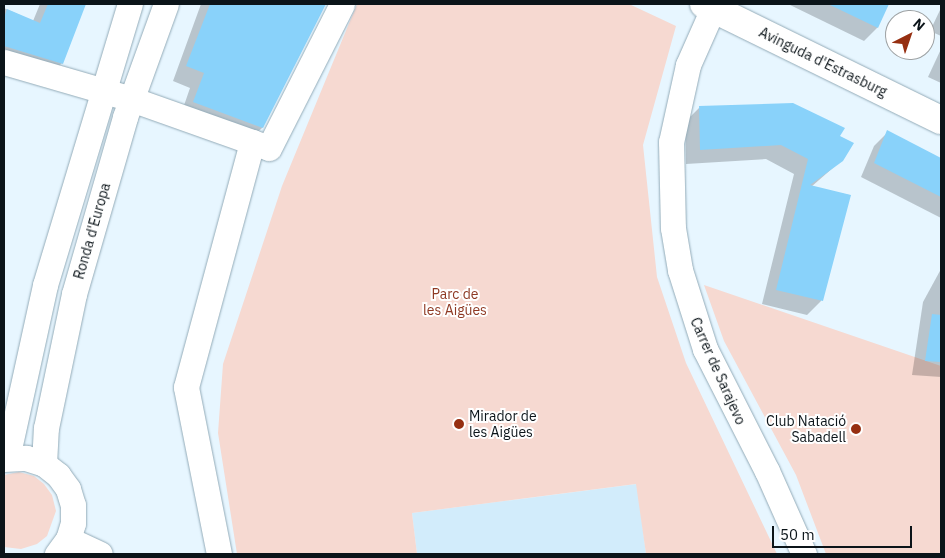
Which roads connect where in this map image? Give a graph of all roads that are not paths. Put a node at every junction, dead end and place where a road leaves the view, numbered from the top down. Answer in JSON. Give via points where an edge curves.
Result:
{"nodes":[{"id":1,"x":130,"y":4,"type":"edge"},
{"id":2,"x":166,"y":4,"type":"edge"},
{"id":3,"x":342,"y":4,"type":"edge"},
{"id":4,"x":715,"y":5,"type":"edge"},
{"id":5,"x":4,"y":62,"type":"edge"},
{"id":6,"x":102,"y":91,"type":"junction"},
{"id":7,"x":131,"y":99,"type":"junction"},
{"id":8,"x":941,"y":108,"type":"edge"},
{"id":9,"x":941,"y":120,"type":"edge"},
{"id":10,"x":252,"y":142,"type":"junction"},
{"id":11,"x":5,"y":459,"type":"edge"},
{"id":12,"x":44,"y":464,"type":"junction"},
{"id":13,"x":62,"y":547,"type":"edge"},
{"id":14,"x":100,"y":554,"type":"edge"},
{"id":15,"x":219,"y":554,"type":"edge"},
{"id":16,"x":804,"y":554,"type":"edge"}],
"edges":[{"from":1,"to":6,"type":"street"},
{"from":2,"to":7,"type":"street","name":"Ronda d'Europa"},
{"from":3,"to":10,"type":"street","via":[[269,148]]},
{"from":4,"to":8,"type":"main road","name":"Avinguda d'Estrasburg","via":[[766,23]]},
{"from":4,"to":9,"type":"main road","name":"Avinguda d'Estrasburg"},
{"from":4,"to":16,"type":"street","name":"Carrer de Sarajevo","via":[[688,64],[671,142],[673,228],[680,270],[706,348],[772,480]]},
{"from":5,"to":6,"type":"street"},
{"from":6,"to":7,"type":"street"},
{"from":6,"to":11,"type":"street","via":[[45,285]]},
{"from":7,"to":10,"type":"street"},
{"from":7,"to":12,"type":"street","name":"Ronda d'Europa","via":[[74,294],[46,428]]},
{"from":10,"to":15,"type":"street","via":[[186,387]]},
{"from":11,"to":12,"type":"street","via":[[26,458]]},
{"from":12,"to":13,"type":"street","via":[[68,489],[73,505],[73,523]]},
{"from":13,"to":14,"type":"street"}]}
